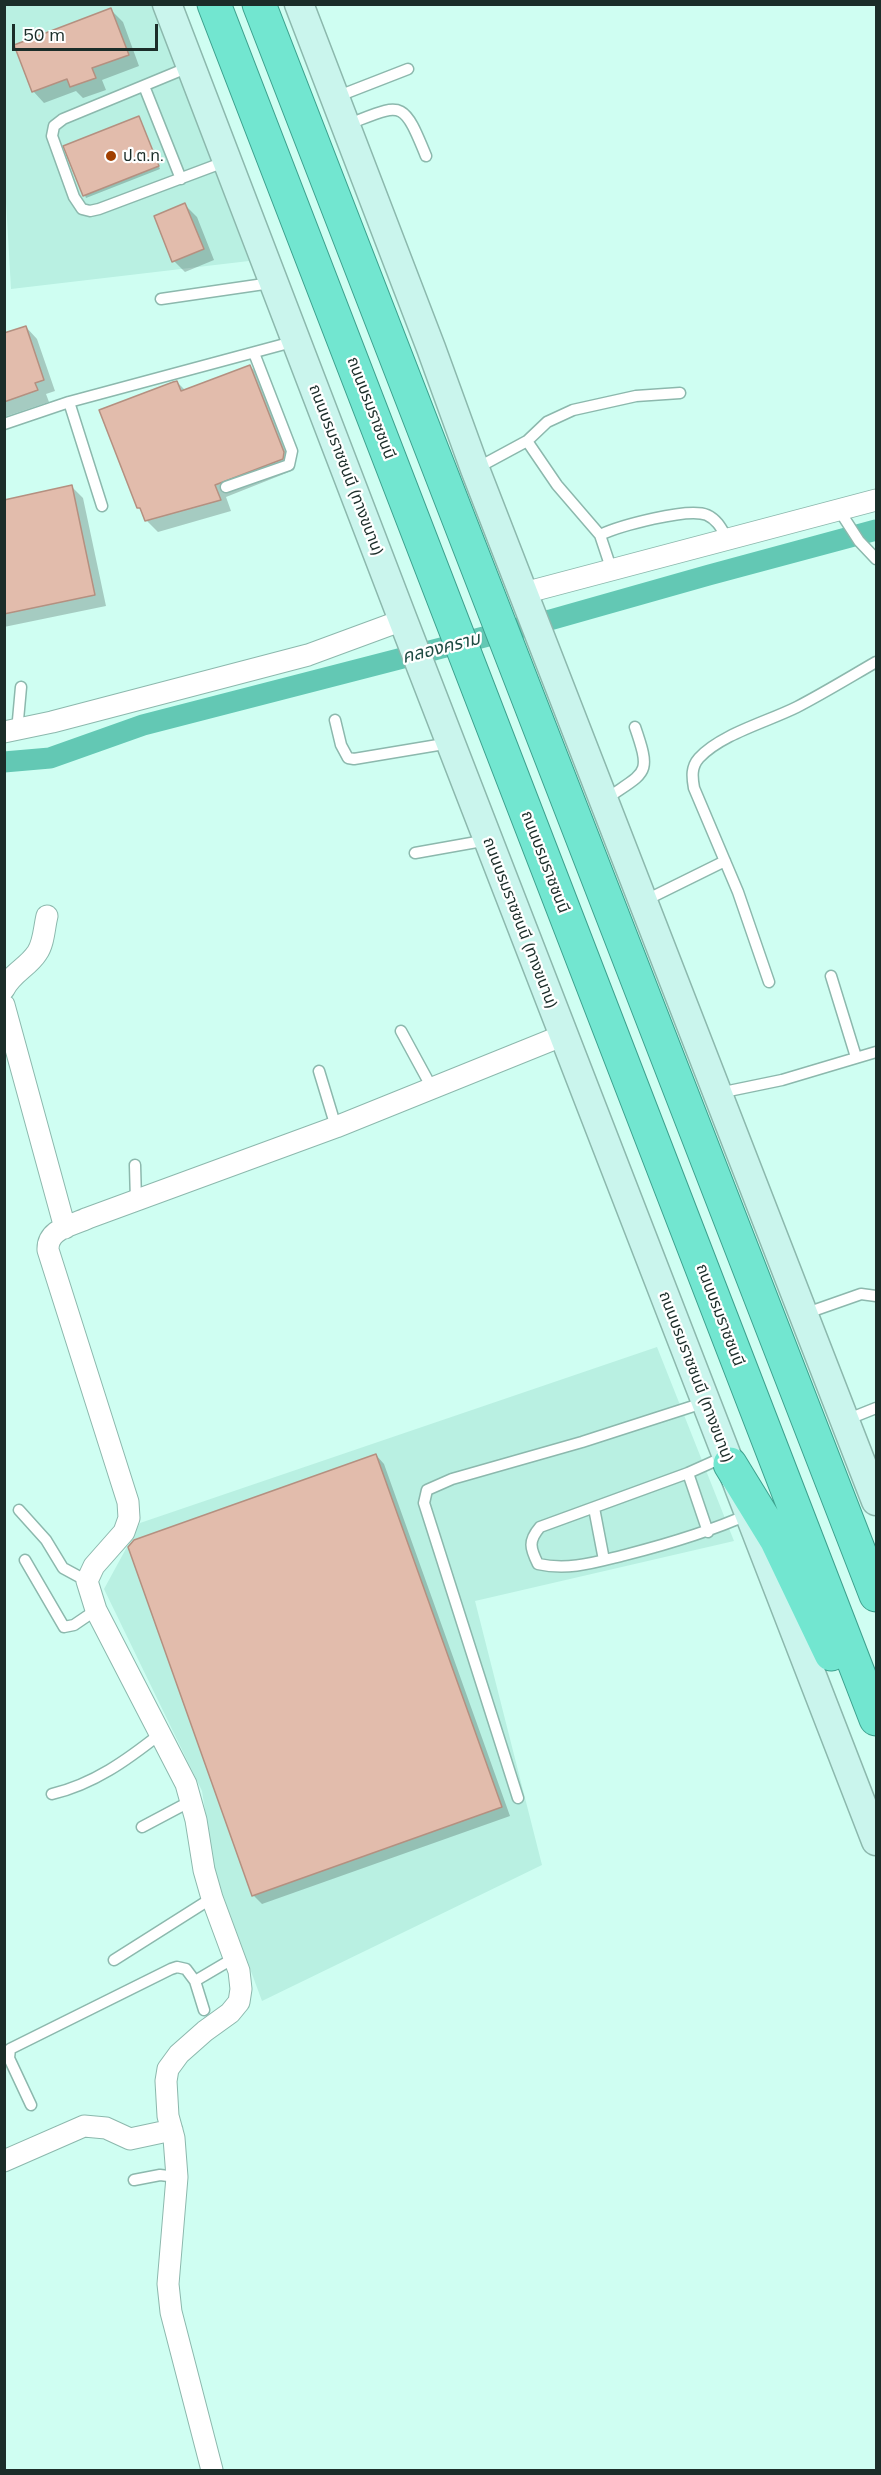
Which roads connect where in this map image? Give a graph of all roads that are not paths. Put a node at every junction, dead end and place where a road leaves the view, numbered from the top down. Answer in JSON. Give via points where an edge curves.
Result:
{"nodes":[{"id":1,"x":167,"y":4,"type":"edge"},
{"id":2,"x":214,"y":4,"type":"edge"},
{"id":3,"x":299,"y":4,"type":"edge"},
{"id":4,"x":262,"y":9,"type":"edge"},
{"id":5,"x":192,"y":65,"type":"junction"},
{"id":6,"x":408,"y":69,"type":"dead end"},
{"id":7,"x":144,"y":86,"type":"junction"},
{"id":8,"x":335,"y":98,"type":"junction"},
{"id":9,"x":345,"y":125,"type":"junction"},
{"id":10,"x":426,"y":156,"type":"dead end"},
{"id":11,"x":228,"y":161,"type":"junction"},
{"id":12,"x":181,"y":179,"type":"junction"},
{"id":13,"x":274,"y":282,"type":"junction"},
{"id":14,"x":160,"y":299,"type":"dead end"},
{"id":15,"x":297,"y":341,"type":"junction"},
{"id":16,"x":254,"y":353,"type":"junction"},
{"id":17,"x":680,"y":393,"type":"dead end"},
{"id":18,"x":69,"y":402,"type":"junction"},
{"id":19,"x":4,"y":424,"type":"edge"},
{"id":20,"x":527,"y":441,"type":"junction"},
{"id":21,"x":475,"y":469,"type":"junction"},
{"id":22,"x":226,"y":487,"type":"dead end"},
{"id":23,"x":876,"y":500,"type":"edge"},
{"id":24,"x":102,"y":506,"type":"dead end"},
{"id":25,"x":842,"y":515,"type":"junction"},
{"id":26,"x":600,"y":535,"type":"junction"},
{"id":27,"x":728,"y":540,"type":"junction"},
{"id":28,"x":876,"y":559,"type":"edge"},
{"id":29,"x":612,"y":571,"type":"junction"},
{"id":30,"x":525,"y":597,"type":"junction"},
{"id":31,"x":404,"y":622,"type":"junction"},
{"id":32,"x":876,"y":662,"type":"edge"},
{"id":33,"x":21,"y":687,"type":"dead end"},
{"id":34,"x":335,"y":720,"type":"dead end"},
{"id":35,"x":635,"y":727,"type":"dead end"},
{"id":36,"x":11,"y":731,"type":"edge"},
{"id":37,"x":451,"y":743,"type":"junction"},
{"id":38,"x":605,"y":800,"type":"junction"},
{"id":39,"x":488,"y":840,"type":"junction"},
{"id":40,"x":415,"y":853,"type":"dead end"},
{"id":41,"x":725,"y":861,"type":"junction"},
{"id":42,"x":644,"y":901,"type":"junction"},
{"id":43,"x":47,"y":916,"type":"dead end"},
{"id":44,"x":831,"y":976,"type":"dead end"},
{"id":45,"x":769,"y":982,"type":"dead end"},
{"id":46,"x":4,"y":989,"type":"edge"},
{"id":47,"x":4,"y":1005,"type":"edge"},
{"id":48,"x":401,"y":1030,"type":"dead end"},
{"id":49,"x":564,"y":1035,"type":"junction"},
{"id":50,"x":876,"y":1052,"type":"edge"},
{"id":51,"x":856,"y":1057,"type":"junction"},
{"id":52,"x":319,"y":1071,"type":"dead end"},
{"id":53,"x":432,"y":1088,"type":"junction"},
{"id":54,"x":719,"y":1093,"type":"junction"},
{"id":55,"x":336,"y":1127,"type":"junction"},
{"id":56,"x":135,"y":1165,"type":"dead end"},
{"id":57,"x":136,"y":1201,"type":"junction"},
{"id":58,"x":65,"y":1228,"type":"junction"},
{"id":59,"x":876,"y":1296,"type":"edge"},
{"id":60,"x":804,"y":1314,"type":"junction"},
{"id":61,"x":706,"y":1402,"type":"junction"},
{"id":62,"x":876,"y":1408,"type":"edge"},
{"id":63,"x":845,"y":1420,"type":"junction"},
{"id":64,"x":729,"y":1460,"type":"junction"},
{"id":65,"x":688,"y":1473,"type":"junction"},
{"id":66,"x":830,"y":1475,"type":"junction"},
{"id":67,"x":876,"y":1501,"type":"edge"},
{"id":68,"x":594,"y":1508,"type":"junction"},
{"id":69,"x":19,"y":1510,"type":"dead end"},
{"id":70,"x":750,"y":1514,"type":"junction"},
{"id":71,"x":708,"y":1532,"type":"junction"},
{"id":72,"x":25,"y":1560,"type":"dead end"},
{"id":73,"x":604,"y":1560,"type":"junction"},
{"id":74,"x":876,"y":1564,"type":"edge"},
{"id":75,"x":87,"y":1581,"type":"junction"},
{"id":76,"x":876,"y":1594,"type":"edge"},
{"id":77,"x":96,"y":1610,"type":"junction"},
{"id":78,"x":876,"y":1719,"type":"edge"},
{"id":79,"x":876,"y":1730,"type":"edge"},
{"id":80,"x":160,"y":1734,"type":"junction"},
{"id":81,"x":52,"y":1794,"type":"dead end"},
{"id":82,"x":518,"y":1798,"type":"dead end"},
{"id":83,"x":191,"y":1801,"type":"junction"},
{"id":84,"x":142,"y":1827,"type":"dead end"},
{"id":85,"x":876,"y":1841,"type":"edge"},
{"id":86,"x":212,"y":1898,"type":"junction"},
{"id":87,"x":234,"y":1958,"type":"junction"},
{"id":88,"x":114,"y":1960,"type":"dead end"},
{"id":89,"x":195,"y":1981,"type":"junction"},
{"id":90,"x":204,"y":2010,"type":"dead end"},
{"id":91,"x":32,"y":2105,"type":"dead end"},
{"id":92,"x":172,"y":2130,"type":"junction"},
{"id":93,"x":4,"y":2161,"type":"edge"},
{"id":94,"x":177,"y":2177,"type":"junction"},
{"id":95,"x":134,"y":2180,"type":"dead end"},
{"id":96,"x":212,"y":2470,"type":"edge"}],
"edges":[{"from":1,"to":5,"type":"main road","name":"ถนนบรมราชชนนี (ทางขนาน)"},
{"from":2,"to":78,"type":"highway","name":"ถนนบรมราชชนนี"},
{"from":3,"to":8,"type":"main road"},
{"from":4,"to":66,"type":"highway"},
{"from":5,"to":7,"type":"lane"},
{"from":5,"to":11,"type":"main road","name":"ถนนบรมราชชนนี (ทางขนาน)"},
{"from":6,"to":8,"type":"lane"},
{"from":7,"to":12,"type":"lane"},
{"from":7,"to":12,"type":"lane","via":[[54,126],[52,136],[74,197],[82,209],[90,211]]},
{"from":8,"to":9,"type":"main road"},
{"from":9,"to":10,"type":"lane","via":[[387,109],[398,109],[412,121]]},
{"from":9,"to":21,"type":"main road"},
{"from":11,"to":12,"type":"lane"},
{"from":11,"to":13,"type":"main road","name":"ถนนบรมราชชนนี (ทางขนาน)"},
{"from":13,"to":14,"type":"lane"},
{"from":13,"to":15,"type":"main road","name":"ถนนบรมราชชนนี (ทางขนาน)"},
{"from":15,"to":16,"type":"lane"},
{"from":15,"to":31,"type":"main road","name":"ถนนบรมราชชนนี (ทางขนาน)"},
{"from":16,"to":18,"type":"lane"},
{"from":16,"to":22,"type":"lane","via":[[292,451],[292,460],[289,465]]},
{"from":17,"to":20,"type":"lane","via":[[636,396],[573,410],[547,422]]},
{"from":18,"to":19,"type":"lane"},
{"from":18,"to":24,"type":"lane"},
{"from":20,"to":21,"type":"lane"},
{"from":20,"to":26,"type":"lane","via":[[557,485]]},
{"from":21,"to":30,"type":"main road"},
{"from":23,"to":25,"type":"street"},
{"from":25,"to":27,"type":"street"},
{"from":25,"to":28,"type":"lane"},
{"from":26,"to":27,"type":"lane","via":[[638,522],[704,513],[716,520]]},
{"from":26,"to":29,"type":"lane"},
{"from":27,"to":29,"type":"street"},
{"from":29,"to":30,"type":"street"},
{"from":30,"to":38,"type":"main road"},
{"from":31,"to":36,"type":"street","via":[[308,655]]},
{"from":31,"to":37,"type":"main road","name":"ถนนบรมราชชนนี (ทางขนาน)"},
{"from":32,"to":41,"type":"lane","via":[[795,708],[716,745],[693,767],[694,788]]},
{"from":33,"to":36,"type":"lane"},
{"from":34,"to":37,"type":"lane","via":[[348,758]]},
{"from":35,"to":38,"type":"lane","via":[[645,758],[644,768],[638,777]]},
{"from":37,"to":39,"type":"main road","name":"ถนนบรมราชชนนี (ทางขนาน)"},
{"from":38,"to":42,"type":"main road"},
{"from":39,"to":40,"type":"lane"},
{"from":39,"to":49,"type":"main road","name":"ถนนบรมราชชนนี (ทางขนาน)"},
{"from":41,"to":42,"type":"lane"},
{"from":41,"to":45,"type":"lane"},
{"from":42,"to":54,"type":"main road"},
{"from":43,"to":46,"type":"street","via":[[36,955],[8,980]]},
{"from":44,"to":51,"type":"lane"},
{"from":47,"to":58,"type":"street"},
{"from":48,"to":53,"type":"lane"},
{"from":49,"to":53,"type":"street"},
{"from":49,"to":61,"type":"main road","name":"ถนนบรมราชชนนี (ทางขนาน)"},
{"from":50,"to":51,"type":"lane"},
{"from":51,"to":54,"type":"lane","via":[[782,1080]]},
{"from":52,"to":55,"type":"lane"},
{"from":53,"to":55,"type":"street"},
{"from":54,"to":60,"type":"main road"},
{"from":55,"to":57,"type":"street"},
{"from":56,"to":57,"type":"lane"},
{"from":57,"to":58,"type":"street"},
{"from":58,"to":75,"type":"street","via":[[53,1233],[48,1250],[128,1502],[129,1518],[124,1532],[94,1566]]},
{"from":59,"to":60,"type":"lane","via":[[861,1294]]},
{"from":60,"to":63,"type":"main road"},
{"from":61,"to":64,"type":"main road","name":"ถนนบรมราชชนนี (ทางขนาน)"},
{"from":61,"to":82,"type":"lane","via":[[427,1490],[424,1503]]},
{"from":62,"to":63,"type":"lane"},
{"from":63,"to":67,"type":"main road"},
{"from":64,"to":65,"type":"lane"},
{"from":64,"to":70,"type":"main road","name":"ถนนบรมราชชนนี (ทางขนาน)"},
{"from":64,"to":79,"type":"highway","via":[[776,1539],[847,1686]]},
{"from":65,"to":68,"type":"lane"},
{"from":65,"to":71,"type":"lane"},
{"from":66,"to":74,"type":"highway"},
{"from":66,"to":76,"type":"highway"},
{"from":68,"to":73,"type":"lane"},
{"from":68,"to":73,"type":"lane","via":[[540,1527],[531,1537],[530,1550],[538,1564],[556,1568]]},
{"from":69,"to":75,"type":"lane","via":[[46,1540],[63,1568]]},
{"from":70,"to":71,"type":"lane"},
{"from":70,"to":85,"type":"main road","name":"ถนนบรมราชชนนี (ทางขนาน)"},
{"from":71,"to":73,"type":"lane"},
{"from":72,"to":77,"type":"lane","via":[[64,1627]]},
{"from":75,"to":77,"type":"street"},
{"from":77,"to":80,"type":"street"},
{"from":80,"to":81,"type":"lane","via":[[109,1772],[74,1789]]},
{"from":80,"to":83,"type":"street"},
{"from":83,"to":84,"type":"lane"},
{"from":83,"to":86,"type":"street"},
{"from":86,"to":87,"type":"street"},
{"from":86,"to":88,"type":"lane"},
{"from":87,"to":89,"type":"lane"},
{"from":87,"to":92,"type":"street","via":[[239,1971],[239,2002],[179,2054],[168,2069],[168,2116]]},
{"from":89,"to":90,"type":"lane"},
{"from":89,"to":91,"type":"lane","via":[[186,1969],[171,1969],[10,2049],[9,2058]]},
{"from":92,"to":93,"type":"street","via":[[130,2139],[106,2128],[84,2126]]},
{"from":92,"to":94,"type":"street"},
{"from":94,"to":95,"type":"lane","via":[[160,2175]]},
{"from":94,"to":96,"type":"street","via":[[168,2284],[171,2312]]}]}
